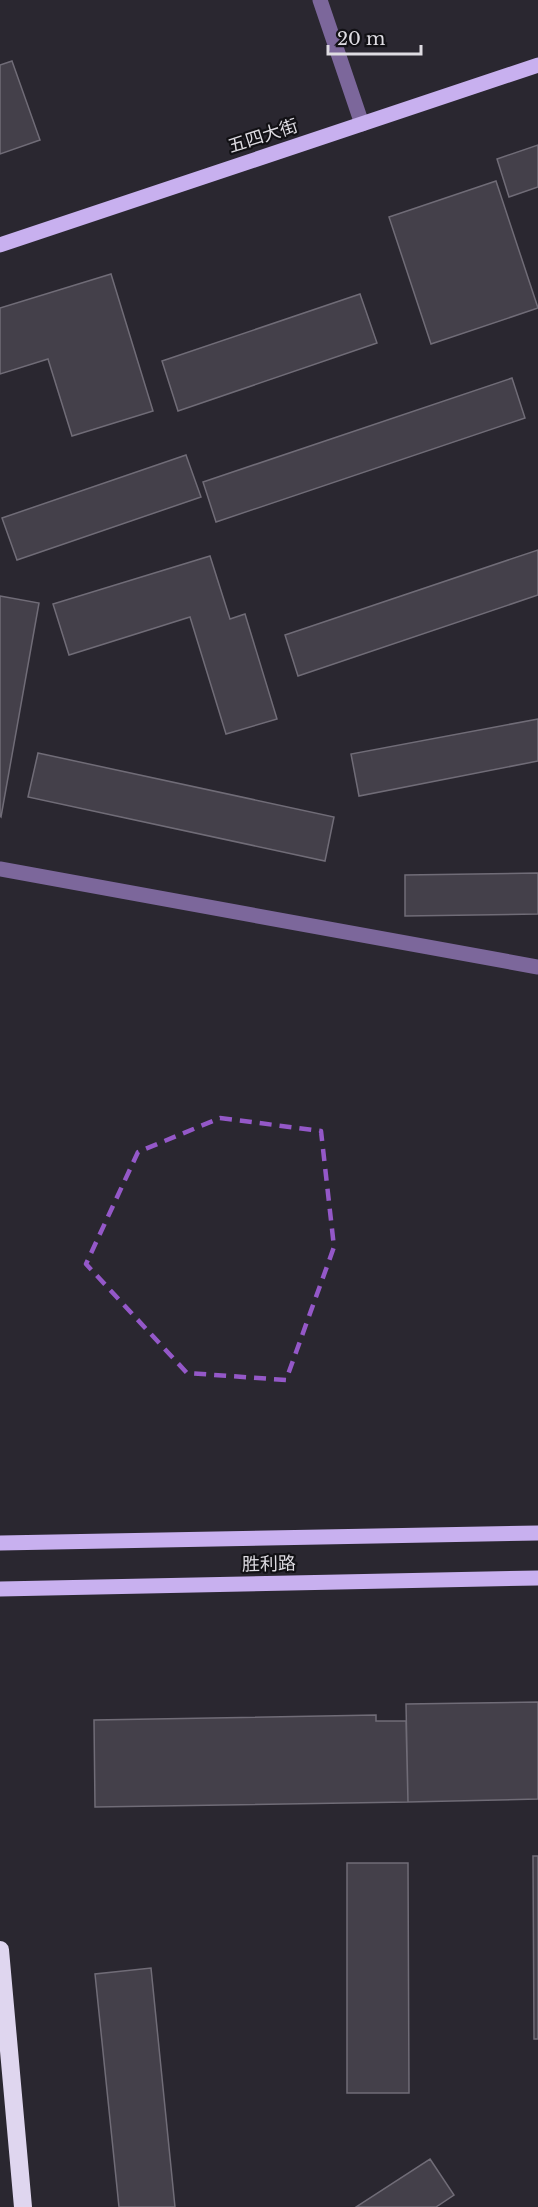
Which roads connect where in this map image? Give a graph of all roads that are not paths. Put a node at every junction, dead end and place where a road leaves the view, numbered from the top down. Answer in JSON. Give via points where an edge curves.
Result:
{"nodes":[{"id":1,"x":320,"y":0,"type":"edge"},
{"id":2,"x":538,"y":65,"type":"edge"},
{"id":3,"x":362,"y":124,"type":"junction"},
{"id":4,"x":0,"y":244,"type":"edge"},
{"id":5,"x":0,"y":869,"type":"edge"},
{"id":6,"x":538,"y":968,"type":"edge"},
{"id":7,"x":538,"y":1533,"type":"edge"},
{"id":8,"x":0,"y":1543,"type":"edge"},
{"id":9,"x":538,"y":1578,"type":"edge"},
{"id":10,"x":0,"y":1589,"type":"edge"},
{"id":11,"x":0,"y":1950,"type":"edge"},
{"id":12,"x":23,"y":2207,"type":"edge"}],
"edges":[{"from":1,"to":3,"type":"street"},
{"from":2,"to":3,"type":"main road","name":"五四大街"},
{"from":3,"to":4,"type":"main road","name":"五四大街"},
{"from":5,"to":6,"type":"street"},
{"from":7,"to":8,"type":"main road","name":"胜利路"},
{"from":9,"to":10,"type":"main road","name":"胜利路"},
{"from":11,"to":12,"type":"highway"}]}
